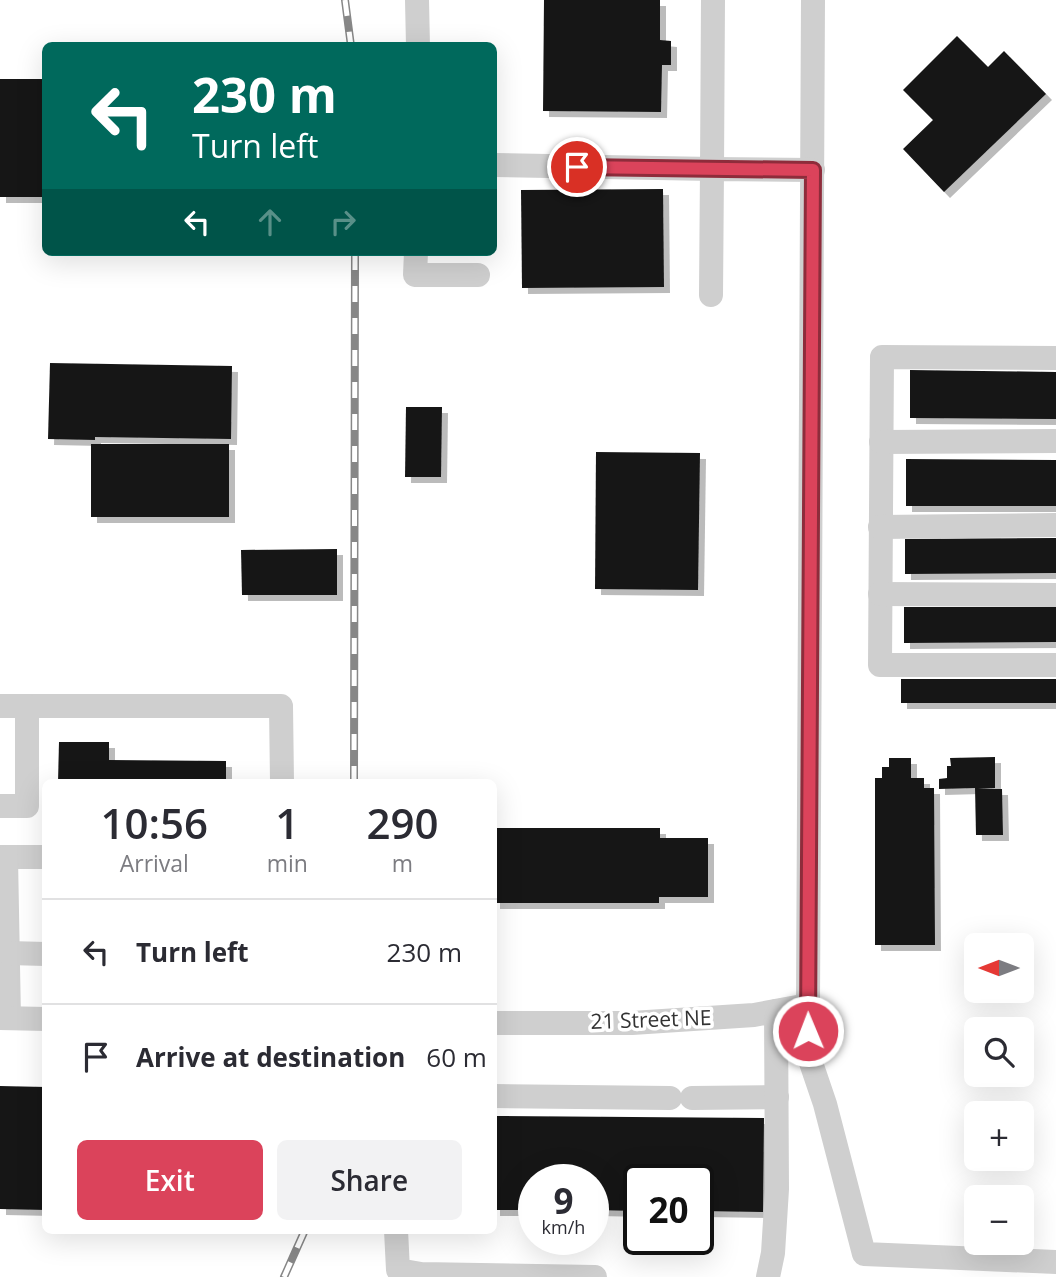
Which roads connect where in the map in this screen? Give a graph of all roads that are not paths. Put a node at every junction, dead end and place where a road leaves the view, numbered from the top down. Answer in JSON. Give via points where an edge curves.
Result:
{"nodes":[{"id":1,"x":417,"y":0,"type":"edge"},
{"id":2,"x":713,"y":0,"type":"edge"},
{"id":3,"x":813,"y":0,"type":"edge"},
{"id":4,"x":418,"y":42,"type":"edge"},
{"id":5,"x":497,"y":165,"type":"edge"},
{"id":6,"x":712,"y":169,"type":"junction"},
{"id":7,"x":813,"y":170,"type":"junction"},
{"id":8,"x":416,"y":256,"type":"edge"},
{"id":9,"x":478,"y":275,"type":"dead end"},
{"id":10,"x":711,"y":295,"type":"dead end"},
{"id":11,"x":1056,"y":358,"type":"edge"},
{"id":12,"x":1056,"y":441,"type":"edge"},
{"id":13,"x":881,"y":442,"type":"junction"},
{"id":14,"x":1056,"y":525,"type":"edge"},
{"id":15,"x":880,"y":527,"type":"junction"},
{"id":16,"x":880,"y":594,"type":"junction"},
{"id":17,"x":1056,"y":595,"type":"edge"},
{"id":18,"x":1056,"y":665,"type":"edge"},
{"id":19,"x":0,"y":706,"type":"edge"},
{"id":20,"x":27,"y":706,"type":"junction"},
{"id":21,"x":282,"y":779,"type":"edge"},
{"id":22,"x":0,"y":806,"type":"edge"},
{"id":23,"x":3,"y":858,"type":"edge"},
{"id":24,"x":42,"y":858,"type":"edge"},
{"id":25,"x":8,"y":954,"type":"junction"},
{"id":26,"x":42,"y":954,"type":"edge"},
{"id":27,"x":808,"y":1005,"type":"junction"},
{"id":28,"x":776,"y":1011,"type":"junction"},
{"id":29,"x":5,"y":1018,"type":"edge"},
{"id":30,"x":42,"y":1019,"type":"edge"},
{"id":31,"x":497,"y":1023,"type":"edge"},
{"id":32,"x":497,"y":1096,"type":"edge"},
{"id":33,"x":776,"y":1097,"type":"junction"},
{"id":34,"x":396,"y":1234,"type":"edge"},
{"id":35,"x":1056,"y":1262,"type":"edge"},
{"id":36,"x":595,"y":1277,"type":"edge"},
{"id":37,"x":768,"y":1277,"type":"edge"}],
"edges":[{"from":1,"to":4,"type":"street"},
{"from":2,"to":6,"type":"street"},
{"from":3,"to":7,"type":"street"},
{"from":5,"to":6,"type":"street"},
{"from":6,"to":7,"type":"street"},
{"from":6,"to":10,"type":"street"},
{"from":7,"to":27,"type":"street"},
{"from":8,"to":9,"type":"street","via":[[415,275]]},
{"from":11,"to":13,"type":"street","via":[[882,357]]},
{"from":12,"to":13,"type":"street"},
{"from":13,"to":15,"type":"street"},
{"from":14,"to":15,"type":"street"},
{"from":15,"to":16,"type":"street"},
{"from":16,"to":17,"type":"street"},
{"from":16,"to":18,"type":"street","via":[[880,665]]},
{"from":19,"to":20,"type":"street"},
{"from":20,"to":21,"type":"street","via":[[281,706]]},
{"from":20,"to":22,"type":"street","via":[[27,806]]},
{"from":23,"to":24,"type":"street"},
{"from":23,"to":25,"type":"street"},
{"from":25,"to":26,"type":"street"},
{"from":25,"to":29,"type":"street"},
{"from":27,"to":28,"type":"street","name":"21 Street NE"},
{"from":27,"to":35,"type":"street","via":[[809,1057],[864,1254]]},
{"from":28,"to":31,"type":"street","name":"21 Street NE","via":[[632,1023]]},
{"from":28,"to":33,"type":"street"},
{"from":29,"to":30,"type":"street"},
{"from":32,"to":33,"type":"street"},
{"from":33,"to":37,"type":"street","via":[[777,1189]]},
{"from":34,"to":36,"type":"street","via":[[398,1270]]}]}
